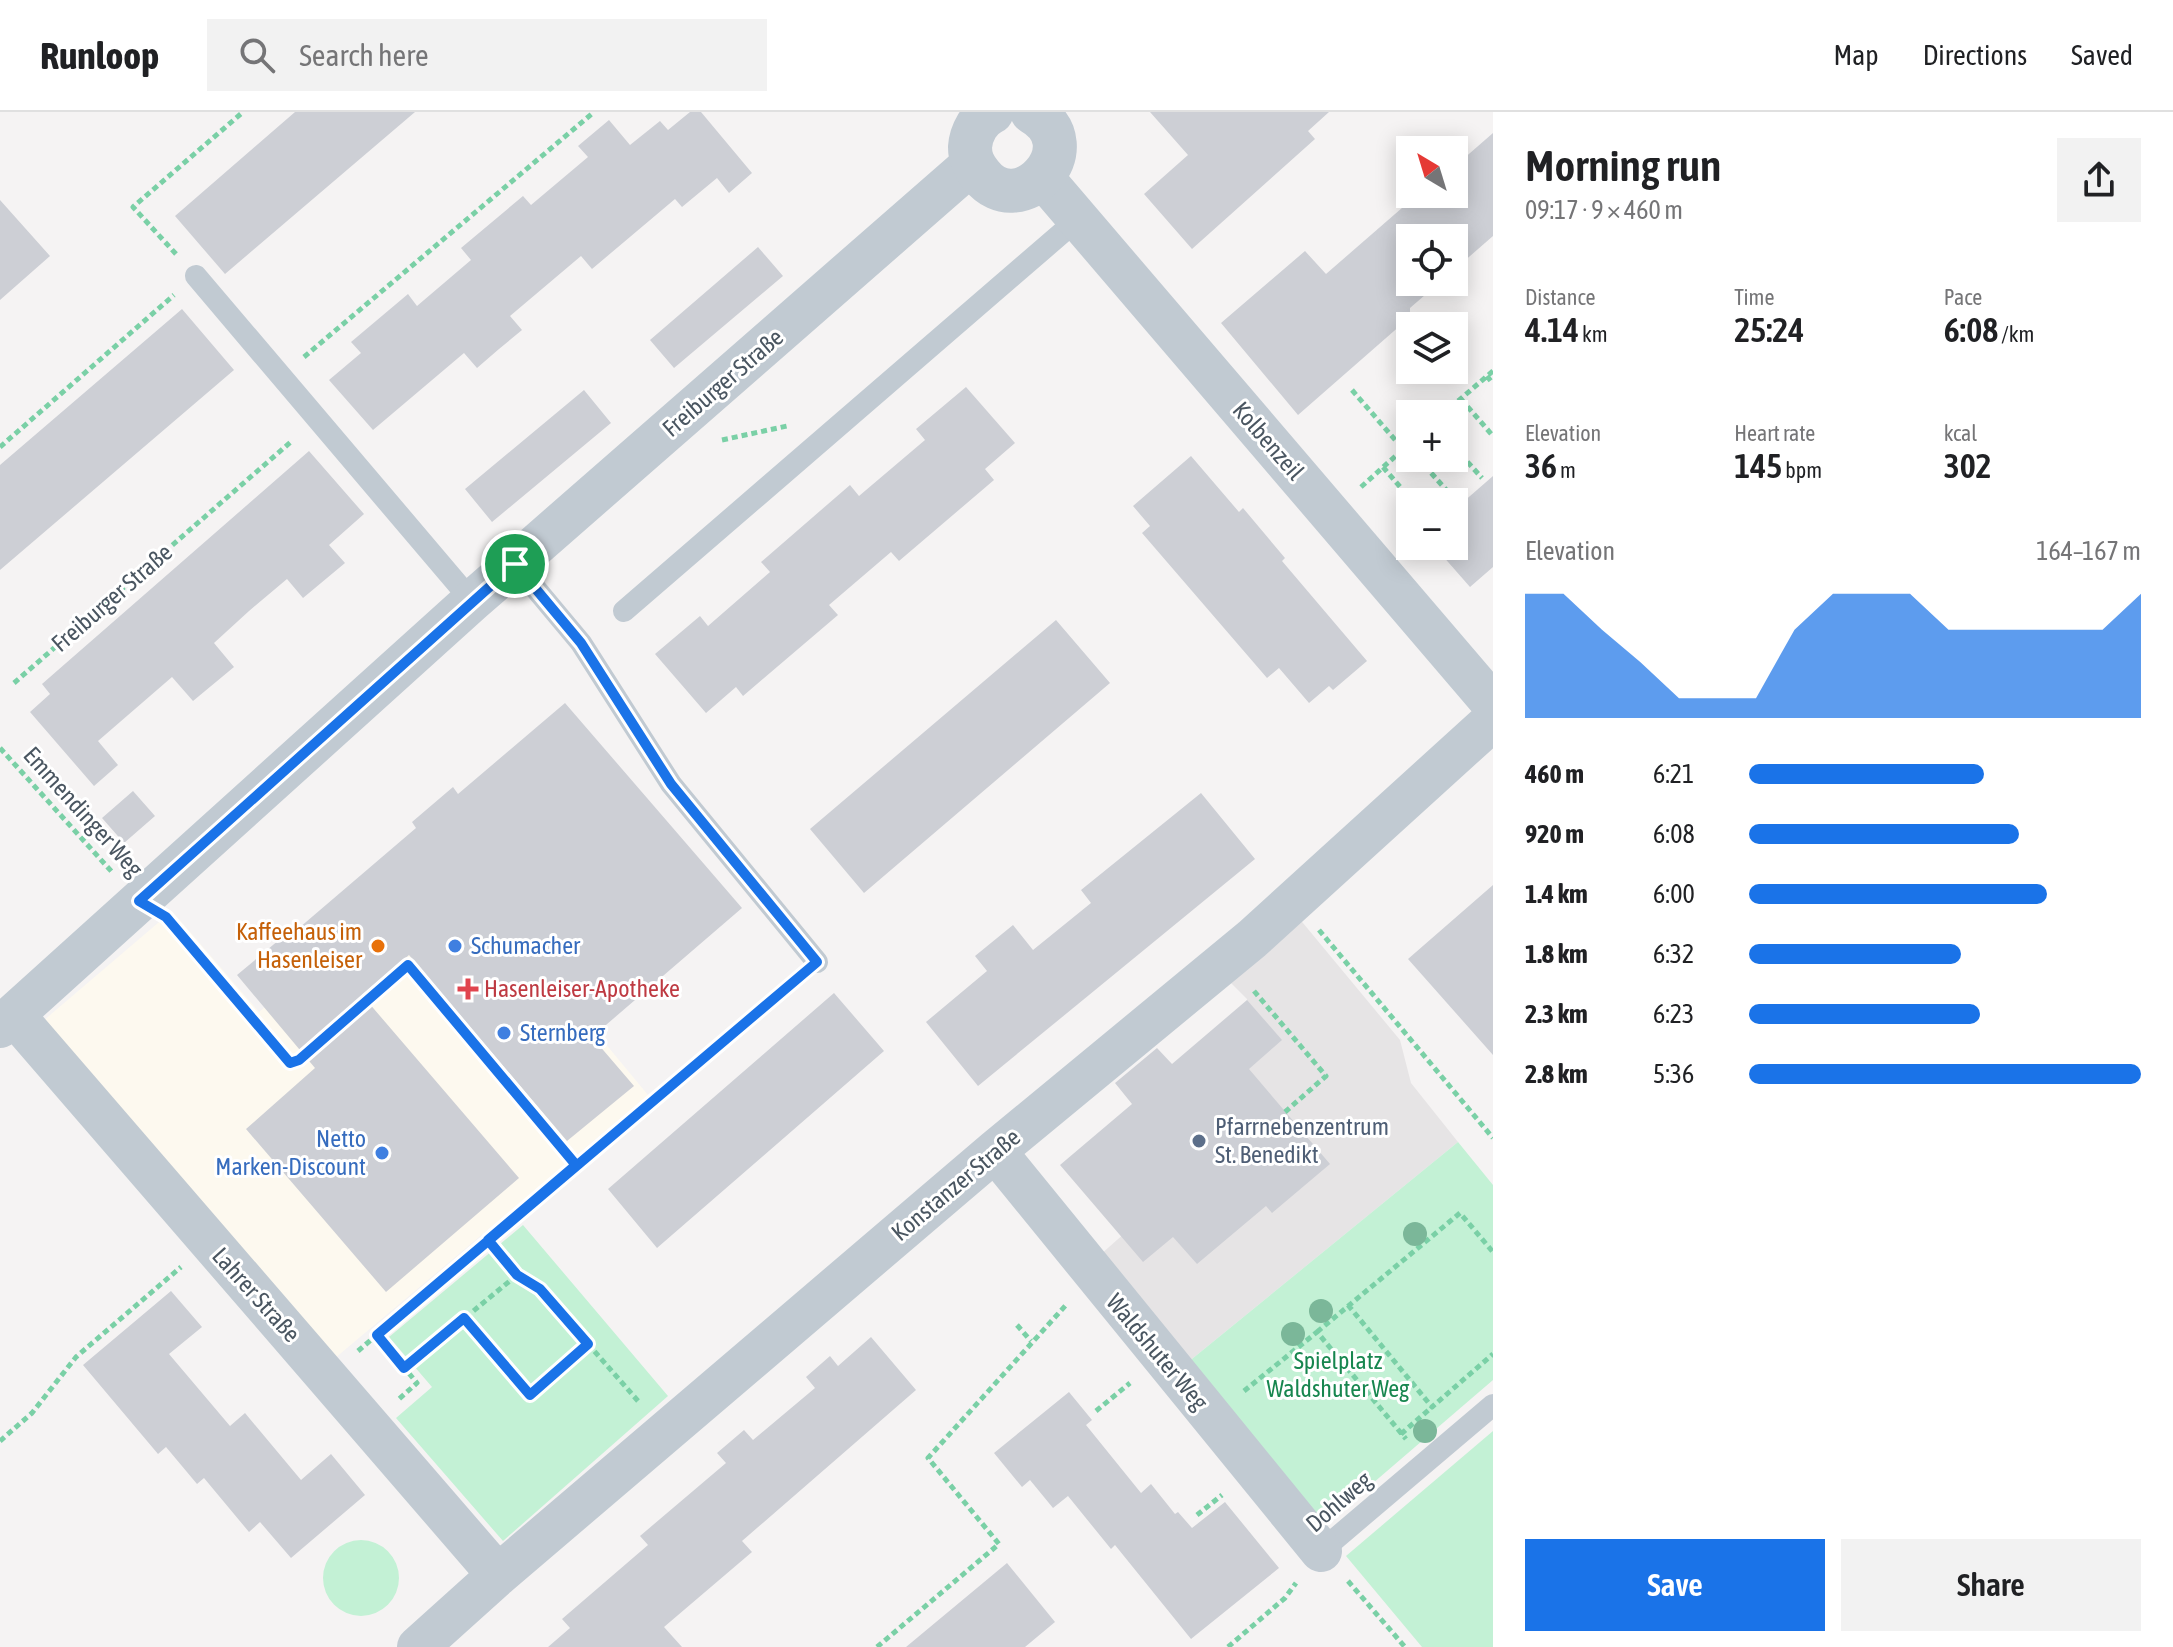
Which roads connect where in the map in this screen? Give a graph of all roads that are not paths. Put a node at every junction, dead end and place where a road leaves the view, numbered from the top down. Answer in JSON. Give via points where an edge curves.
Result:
{"nodes":[{"id":1,"x":987,"y":113,"type":"edge"},
{"id":2,"x":1041,"y":114,"type":"edge"},
{"id":3,"x":972,"y":164,"type":"junction"},
{"id":4,"x":1043,"y":178,"type":"junction"},
{"id":5,"x":1078,"y":219,"type":"junction"},
{"id":6,"x":196,"y":276,"type":"road end"},
{"id":7,"x":515,"y":564,"type":"junction"},
{"id":8,"x":472,"y":601,"type":"junction"},
{"id":9,"x":624,"y":611,"type":"dead end"},
{"id":10,"x":1493,"y":704,"type":"edge"},
{"id":11,"x":1493,"y":720,"type":"edge"},
{"id":12,"x":817,"y":962,"type":"road end"},
{"id":13,"x":7,"y":1021,"type":"edge"},
{"id":14,"x":995,"y":1151,"type":"junction"},
{"id":15,"x":1493,"y":1405,"type":"edge"},
{"id":16,"x":1321,"y":1551,"type":"joint"},
{"id":17,"x":498,"y":1575,"type":"junction"},
{"id":18,"x":418,"y":1647,"type":"edge"}],
"edges":[{"from":1,"to":3,"type":"street","via":[[972,134]]},
{"from":2,"to":4,"type":"street","via":[[1055,148]]},
{"from":3,"to":4,"type":"street","via":[[987,182],[1008,190]]},
{"from":3,"to":7,"type":"street","name":"Freiburger Straße"},
{"from":4,"to":5,"type":"street","name":"Kolbenzeil"},
{"from":5,"to":9,"type":"lane"},
{"from":5,"to":10,"type":"street","name":"Kolbenzeil"},
{"from":6,"to":8,"type":"lane"},
{"from":7,"to":8,"type":"street","name":"Freiburger Straße"},
{"from":7,"to":12,"type":"lane","via":[[581,643],[671,784]]},
{"from":8,"to":13,"type":"street","name":"Freiburger Straße"},
{"from":11,"to":14,"type":"street","name":"Konstanzer Straße","via":[[1228,960]]},
{"from":13,"to":17,"type":"street","name":"Lahrer Straße","via":[[328,1376]]},
{"from":14,"to":16,"type":"street","name":"Waldshuter Weg"},
{"from":14,"to":17,"type":"street","name":"Konstanzer Straße"},
{"from":15,"to":16,"type":"lane","name":"Dohlweg"},
{"from":17,"to":18,"type":"street","name":"Konstanzer Straße"}]}
